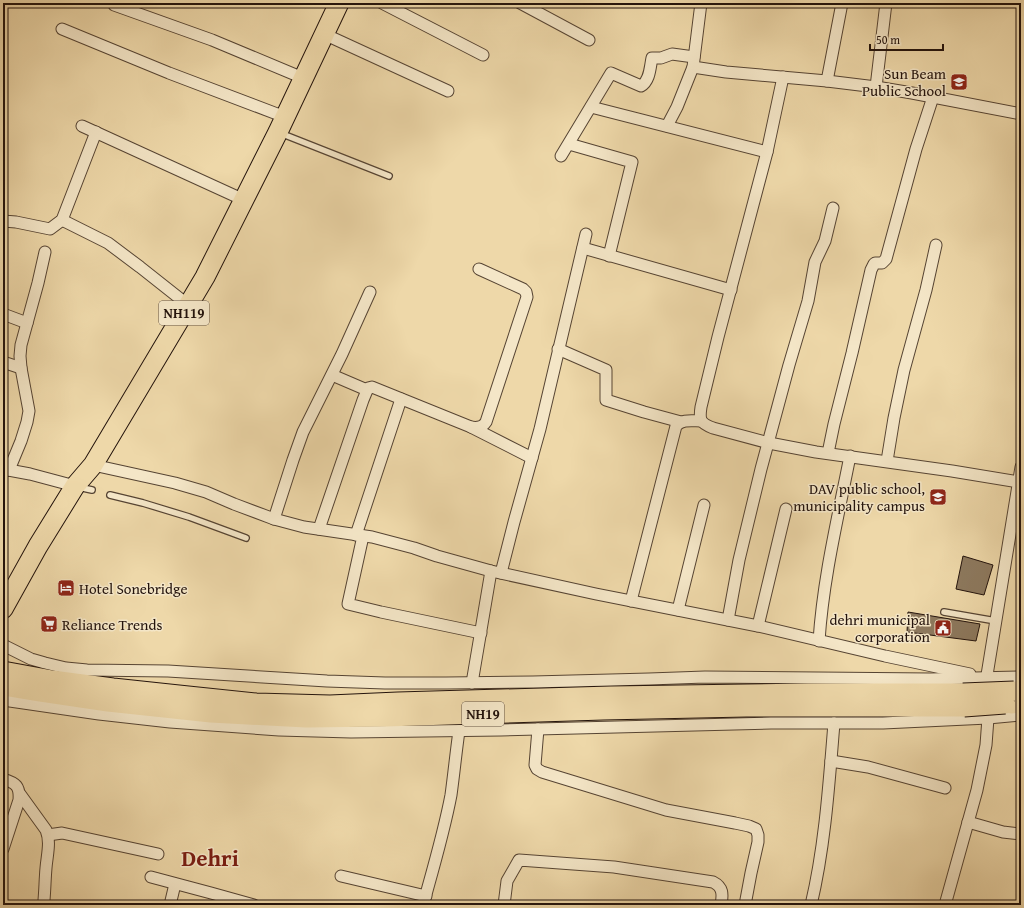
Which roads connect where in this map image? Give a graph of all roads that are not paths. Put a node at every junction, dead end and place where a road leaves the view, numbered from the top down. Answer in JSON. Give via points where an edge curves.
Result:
{"nodes":[{"id":1,"x":339,"y":3,"type":"edge"},
{"id":2,"x":382,"y":3,"type":"edge"},
{"id":3,"x":520,"y":3,"type":"edge"},
{"id":4,"x":701,"y":3,"type":"edge"},
{"id":5,"x":842,"y":3,"type":"edge"},
{"id":6,"x":886,"y":3,"type":"edge"},
{"id":7,"x":114,"y":6,"type":"dead end"},
{"id":8,"x":62,"y":29,"type":"dead end"},
{"id":9,"x":324,"y":34,"type":"junction"},
{"id":10,"x":589,"y":40,"type":"dead end"},
{"id":11,"x":483,"y":55,"type":"dead end"},
{"id":12,"x":694,"y":62,"type":"junction"},
{"id":13,"x":783,"y":77,"type":"junction"},
{"id":14,"x":303,"y":78,"type":"junction"},
{"id":15,"x":827,"y":81,"type":"junction"},
{"id":16,"x":876,"y":87,"type":"junction"},
{"id":17,"x":448,"y":90,"type":"dead end"},
{"id":18,"x":933,"y":97,"type":"junction"},
{"id":19,"x":591,"y":107,"type":"junction"},
{"id":20,"x":1021,"y":114,"type":"edge"},
{"id":21,"x":281,"y":125,"type":"junction"},
{"id":22,"x":82,"y":126,"type":"dead end"},
{"id":23,"x":667,"y":126,"type":"junction"},
{"id":24,"x":96,"y":132,"type":"junction"},
{"id":25,"x":569,"y":144,"type":"junction"},
{"id":26,"x":767,"y":152,"type":"junction"},
{"id":27,"x":561,"y":156,"type":"dead end"},
{"id":28,"x":389,"y":176,"type":"dead end"},
{"id":29,"x":244,"y":200,"type":"junction"},
{"id":30,"x":833,"y":208,"type":"dead end"},
{"id":31,"x":62,"y":220,"type":"junction"},
{"id":32,"x":3,"y":221,"type":"edge"},
{"id":33,"x":586,"y":234,"type":"dead end"},
{"id":34,"x":936,"y":245,"type":"dead end"},
{"id":35,"x":583,"y":248,"type":"junction"},
{"id":36,"x":45,"y":252,"type":"dead end"},
{"id":37,"x":609,"y":256,"type":"junction"},
{"id":38,"x":479,"y":269,"type":"dead end"},
{"id":39,"x":731,"y":290,"type":"junction"},
{"id":40,"x":370,"y":292,"type":"dead end"},
{"id":41,"x":188,"y":305,"type":"junction"},
{"id":42,"x":3,"y":314,"type":"edge"},
{"id":43,"x":27,"y":323,"type":"junction"},
{"id":44,"x":558,"y":349,"type":"junction"},
{"id":45,"x":3,"y":362,"type":"edge"},
{"id":46,"x":20,"y":368,"type":"junction"},
{"id":47,"x":332,"y":375,"type":"junction"},
{"id":48,"x":367,"y":390,"type":"junction"},
{"id":49,"x":401,"y":399,"type":"junction"},
{"id":50,"x":701,"y":421,"type":"junction"},
{"id":51,"x":681,"y":422,"type":"junction"},
{"id":52,"x":471,"y":427,"type":"junction"},
{"id":53,"x":769,"y":443,"type":"junction"},
{"id":54,"x":828,"y":453,"type":"junction"},
{"id":55,"x":850,"y":456,"type":"junction"},
{"id":56,"x":532,"y":458,"type":"junction"},
{"id":57,"x":887,"y":462,"type":"junction"},
{"id":58,"x":93,"y":465,"type":"junction"},
{"id":59,"x":1021,"y":467,"type":"edge"},
{"id":60,"x":6,"y":469,"type":"edge"},
{"id":61,"x":1019,"y":482,"type":"junction"},
{"id":62,"x":83,"y":488,"type":"junction"},
{"id":63,"x":110,"y":495,"type":"dead end"},
{"id":64,"x":704,"y":505,"type":"dead end"},
{"id":65,"x":786,"y":509,"type":"dead end"},
{"id":66,"x":274,"y":519,"type":"junction"},
{"id":67,"x":319,"y":529,"type":"junction"},
{"id":68,"x":360,"y":536,"type":"junction"},
{"id":69,"x":246,"y":538,"type":"dead end"},
{"id":70,"x":496,"y":572,"type":"junction"},
{"id":71,"x":631,"y":601,"type":"junction"},
{"id":72,"x":3,"y":609,"type":"edge"},
{"id":73,"x":678,"y":610,"type":"junction"},
{"id":74,"x":944,"y":612,"type":"dead end"},
{"id":75,"x":728,"y":620,"type":"junction"},
{"id":76,"x":996,"y":621,"type":"junction"},
{"id":77,"x":758,"y":626,"type":"junction"},
{"id":78,"x":481,"y":633,"type":"junction"},
{"id":79,"x":819,"y":641,"type":"junction"},
{"id":80,"x":3,"y":645,"type":"edge"},
{"id":81,"x":3,"y":671,"type":"edge"},
{"id":82,"x":987,"y":678,"type":"junction"},
{"id":83,"x":472,"y":683,"type":"junction"},
{"id":84,"x":3,"y":686,"type":"edge"},
{"id":85,"x":1018,"y":697,"type":"edge"},
{"id":86,"x":3,"y":700,"type":"edge"},
{"id":87,"x":964,"y":700,"type":"junction"},
{"id":88,"x":988,"y":718,"type":"junction"},
{"id":89,"x":834,"y":723,"type":"junction"},
{"id":90,"x":538,"y":729,"type":"junction"},
{"id":91,"x":459,"y":731,"type":"junction"},
{"id":92,"x":831,"y":760,"type":"junction"},
{"id":93,"x":3,"y":779,"type":"edge"},
{"id":94,"x":945,"y":788,"type":"dead end"},
{"id":95,"x":20,"y":794,"type":"junction"},
{"id":96,"x":968,"y":822,"type":"junction"},
{"id":97,"x":1021,"y":834,"type":"edge"},
{"id":98,"x":48,"y":836,"type":"junction"},
{"id":99,"x":3,"y":849,"type":"edge"},
{"id":100,"x":158,"y":854,"type":"dead end"},
{"id":101,"x":341,"y":876,"type":"dead end"},
{"id":102,"x":151,"y":877,"type":"dead end"},
{"id":103,"x":176,"y":884,"type":"junction"},
{"id":104,"x":425,"y":900,"type":"edge"},
{"id":105,"x":44,"y":905,"type":"edge"},
{"id":106,"x":170,"y":905,"type":"edge"},
{"id":107,"x":254,"y":905,"type":"edge"},
{"id":108,"x":504,"y":905,"type":"edge"},
{"id":109,"x":721,"y":905,"type":"edge"},
{"id":110,"x":745,"y":905,"type":"edge"},
{"id":111,"x":811,"y":905,"type":"edge"},
{"id":112,"x":946,"y":905,"type":"edge"}],
"edges":[{"from":1,"to":9,"type":"highway","number":"NH119"},
{"from":2,"to":11,"type":"street"},
{"from":3,"to":10,"type":"street"},
{"from":4,"to":12,"type":"street"},
{"from":5,"to":15,"type":"street"},
{"from":6,"to":16,"type":"street"},
{"from":7,"to":14,"type":"street","via":[[212,40]]},
{"from":8,"to":21,"type":"street","via":[[169,73]]},
{"from":9,"to":14,"type":"highway","number":"NH119"},
{"from":9,"to":17,"type":"street"},
{"from":12,"to":13,"type":"street","via":[[726,72]]},
{"from":12,"to":19,"type":"street","via":[[672,54],[652,58],[647,81],[641,86],[611,73]]},
{"from":12,"to":23,"type":"street"},
{"from":13,"to":15,"type":"street"},
{"from":13,"to":26,"type":"street"},
{"from":14,"to":21,"type":"highway","number":"NH119"},
{"from":15,"to":16,"type":"street"},
{"from":16,"to":18,"type":"street"},
{"from":18,"to":20,"type":"street"},
{"from":18,"to":54,"type":"street","via":[[886,259],[882,263],[875,263],[871,270]]},
{"from":19,"to":23,"type":"street"},
{"from":19,"to":25,"type":"street"},
{"from":21,"to":28,"type":"lane"},
{"from":21,"to":29,"type":"highway","number":"NH119"},
{"from":22,"to":24,"type":"street"},
{"from":23,"to":26,"type":"street"},
{"from":24,"to":29,"type":"street"},
{"from":24,"to":31,"type":"street"},
{"from":25,"to":27,"type":"street"},
{"from":25,"to":37,"type":"street","via":[[632,162]]},
{"from":26,"to":39,"type":"street"},
{"from":29,"to":41,"type":"highway","number":"NH119"},
{"from":30,"to":53,"type":"street","via":[[825,242],[816,262],[808,301]]},
{"from":31,"to":32,"type":"street","via":[[50,229]]},
{"from":31,"to":41,"type":"street","via":[[108,244]]},
{"from":33,"to":35,"type":"street"},
{"from":34,"to":57,"type":"street","via":[[910,343]]},
{"from":35,"to":37,"type":"street"},
{"from":35,"to":44,"type":"street"},
{"from":36,"to":43,"type":"street"},
{"from":37,"to":39,"type":"street"},
{"from":38,"to":52,"type":"street","via":[[523,289],[527,297],[489,416],[482,427]]},
{"from":39,"to":50,"type":"street","via":[[701,407]]},
{"from":40,"to":47,"type":"street"},
{"from":41,"to":58,"type":"highway","number":"NH119"},
{"from":42,"to":43,"type":"street"},
{"from":43,"to":46,"type":"street","via":[[21,345]]},
{"from":44,"to":51,"type":"street","via":[[606,370],[606,400]]},
{"from":44,"to":56,"type":"street"},
{"from":45,"to":46,"type":"street"},
{"from":46,"to":60,"type":"street","via":[[28,411],[27,422],[21,441]]},
{"from":47,"to":48,"type":"street"},
{"from":47,"to":66,"type":"street","via":[[304,432]]},
{"from":48,"to":49,"type":"street","via":[[372,387]]},
{"from":48,"to":67,"type":"street"},
{"from":49,"to":52,"type":"street"},
{"from":49,"to":68,"type":"street"},
{"from":50,"to":51,"type":"street"},
{"from":50,"to":53,"type":"street","via":[[712,428]]},
{"from":51,"to":71,"type":"street","via":[[676,426]]},
{"from":52,"to":56,"type":"street"},
{"from":53,"to":54,"type":"street"},
{"from":53,"to":75,"type":"street","via":[[739,560]]},
{"from":54,"to":55,"type":"street"},
{"from":55,"to":57,"type":"street"},
{"from":55,"to":79,"type":"street","via":[[830,558]]},
{"from":56,"to":70,"type":"street","via":[[514,522]]},
{"from":57,"to":61,"type":"street"},
{"from":58,"to":62,"type":"highway","number":"NH119"},
{"from":58,"to":66,"type":"street","via":[[206,492]]},
{"from":59,"to":61,"type":"street"},
{"from":60,"to":62,"type":"street"},
{"from":61,"to":76,"type":"street"},
{"from":62,"to":72,"type":"highway","number":"NH119","via":[[38,546]]},
{"from":63,"to":69,"type":"lane","via":[[189,517]]},
{"from":64,"to":73,"type":"street"},
{"from":65,"to":77,"type":"street"},
{"from":66,"to":67,"type":"street"},
{"from":67,"to":68,"type":"street"},
{"from":68,"to":70,"type":"street","via":[[414,548]]},
{"from":68,"to":78,"type":"street","via":[[348,604]]},
{"from":70,"to":71,"type":"street"},
{"from":70,"to":78,"type":"street"},
{"from":71,"to":73,"type":"street"},
{"from":73,"to":75,"type":"street"},
{"from":74,"to":76,"type":"lane"},
{"from":75,"to":77,"type":"street"},
{"from":76,"to":82,"type":"street"},
{"from":77,"to":79,"type":"street"},
{"from":78,"to":83,"type":"street"},
{"from":79,"to":82,"type":"street"},
{"from":80,"to":83,"type":"street","via":[[44,663],[86,670],[168,671],[364,682]]},
{"from":81,"to":87,"type":"highway","number":"NH19","via":[[128,690],[256,703],[330,705],[809,693]]},
{"from":82,"to":83,"type":"street","via":[[705,676]]},
{"from":82,"to":85,"type":"street"},
{"from":82,"to":88,"type":"street"},
{"from":84,"to":87,"type":"highway","number":"NH19","via":[[116,703],[211,713],[306,718]]},
{"from":85,"to":87,"type":"highway","number":"NH19","bridge":true},
{"from":85,"to":88,"type":"street"},
{"from":86,"to":91,"type":"street","via":[[170,722],[286,731]]},
{"from":88,"to":89,"type":"street"},
{"from":88,"to":96,"type":"street","via":[[986,745]]},
{"from":89,"to":90,"type":"street"},
{"from":89,"to":92,"type":"street"},
{"from":90,"to":91,"type":"street"},
{"from":90,"to":110,"type":"street","via":[[535,765],[542,772],[666,810],[749,826],[756,830],[758,842]]},
{"from":91,"to":104,"type":"street","via":[[442,835]]},
{"from":92,"to":94,"type":"street","via":[[868,767]]},
{"from":92,"to":111,"type":"street","via":[[821,850]]},
{"from":93,"to":95,"type":"street","via":[[15,784]]},
{"from":95,"to":98,"type":"street"},
{"from":95,"to":99,"type":"street"},
{"from":96,"to":97,"type":"street","via":[[1003,832]]},
{"from":96,"to":112,"type":"street"},
{"from":98,"to":100,"type":"street","via":[[62,833]]},
{"from":98,"to":105,"type":"street"},
{"from":101,"to":104,"type":"street"},
{"from":102,"to":103,"type":"street"},
{"from":103,"to":106,"type":"street"},
{"from":103,"to":107,"type":"street"},
{"from":108,"to":109,"type":"street","via":[[507,881],[519,860],[614,867],[713,882],[722,891]]}]}
